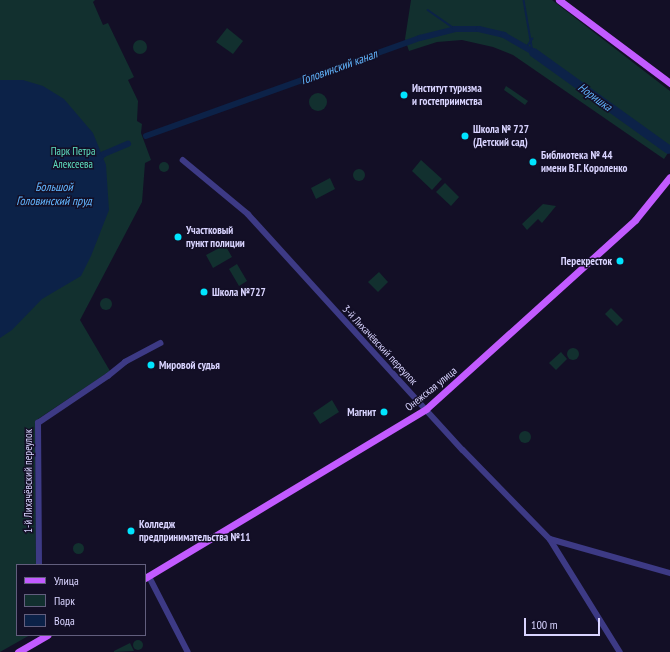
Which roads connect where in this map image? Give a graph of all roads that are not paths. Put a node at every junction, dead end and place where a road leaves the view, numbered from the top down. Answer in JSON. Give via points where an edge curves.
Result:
{"nodes":[{"id":1,"x":559,"y":0,"type":"edge"},
{"id":2,"x":670,"y":83,"type":"edge"},
{"id":3,"x":183,"y":160,"type":"dead end"},
{"id":4,"x":670,"y":177,"type":"edge"},
{"id":5,"x":160,"y":343,"type":"dead end"},
{"id":6,"x":426,"y":409,"type":"junction"},
{"id":7,"x":550,"y":539,"type":"junction"},
{"id":8,"x":39,"y":564,"type":"edge"},
{"id":9,"x":670,"y":573,"type":"edge"},
{"id":10,"x":147,"y":577,"type":"edge"},
{"id":11,"x":45,"y":636,"type":"edge"},
{"id":12,"x":18,"y":652,"type":"edge"},
{"id":13,"x":188,"y":652,"type":"edge"},
{"id":14,"x":620,"y":652,"type":"edge"}],
"edges":[{"from":1,"to":2,"type":"main road"},
{"from":3,"to":6,"type":"street","name":"3-й Лихачёвский переулок","via":[[248,214]]},
{"from":4,"to":6,"type":"main road","name":"Онежская улица","via":[[635,220]]},
{"from":5,"to":8,"type":"street","name":"1-й Лихачёвский переулок","via":[[125,362],[38,423]]},
{"from":6,"to":7,"type":"street","name":"3-й Лихачёвский переулок"},
{"from":6,"to":10,"type":"main road","name":"Онежская улица"},
{"from":7,"to":9,"type":"street"},
{"from":7,"to":14,"type":"street","name":"3-й Лихачёвский переулок"},
{"from":10,"to":13,"type":"street"},
{"from":11,"to":12,"type":"main road"}]}
